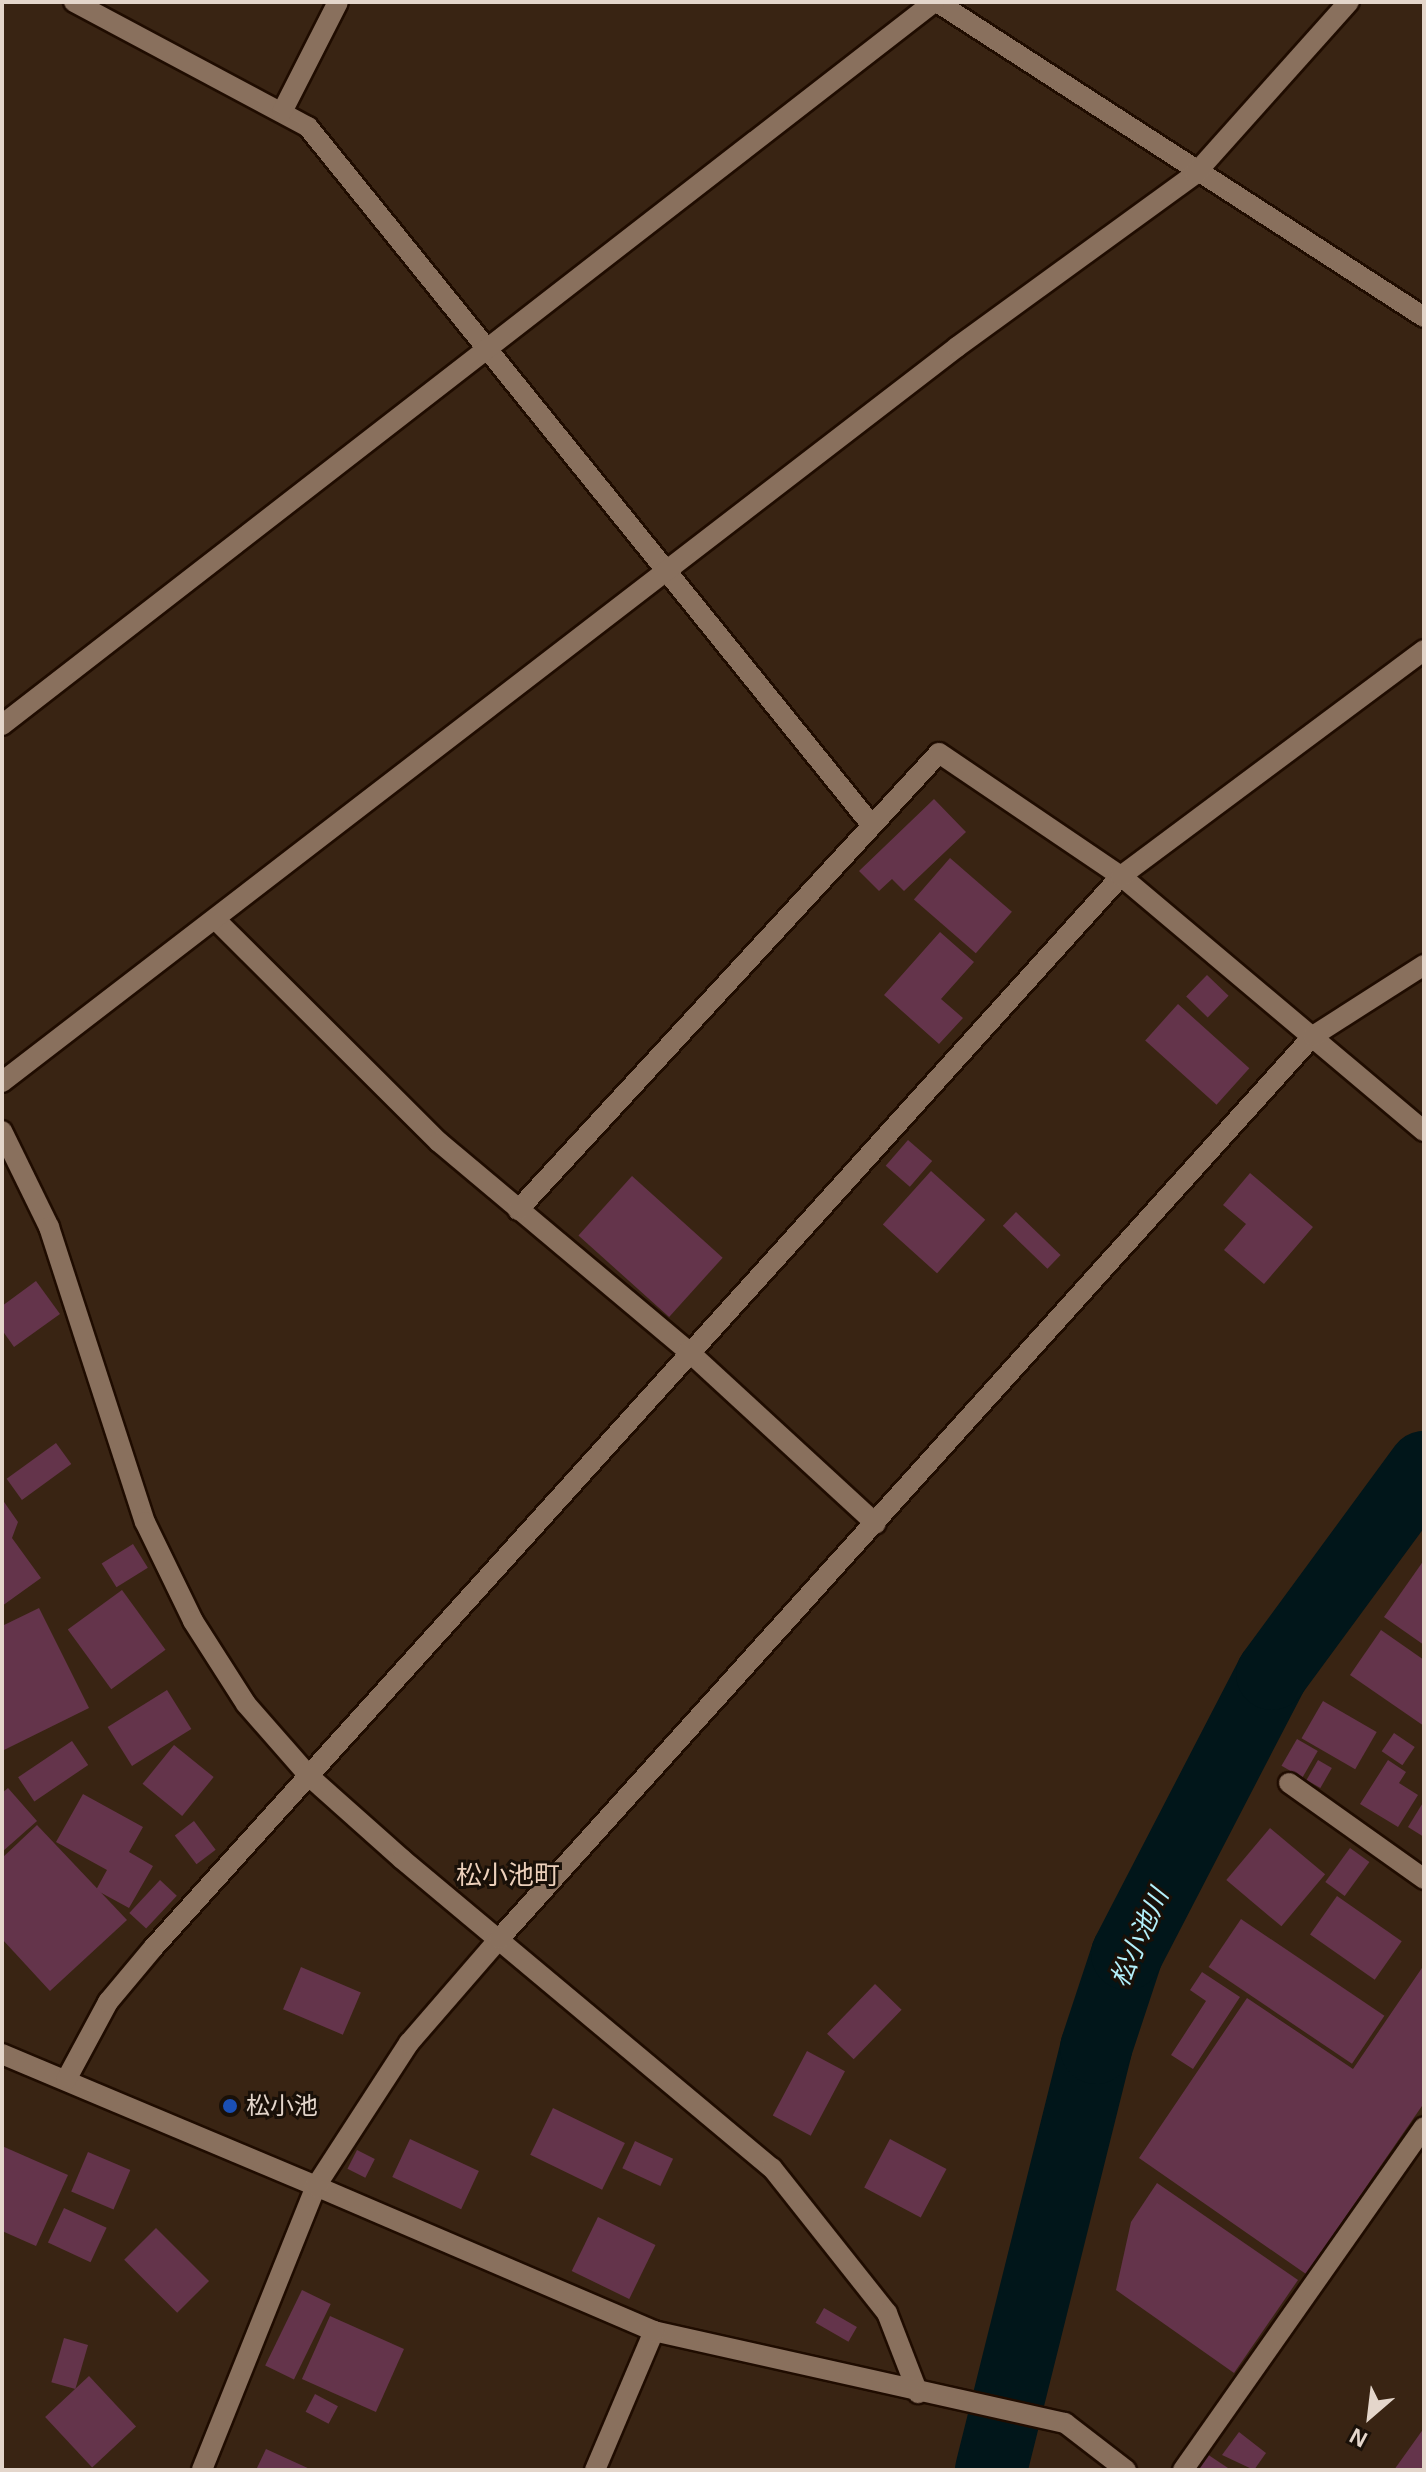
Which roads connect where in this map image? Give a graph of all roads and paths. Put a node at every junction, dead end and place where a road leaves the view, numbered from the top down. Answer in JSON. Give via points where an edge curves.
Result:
{"nodes":[{"id":1,"x":74,"y":2,"type":"edge"},
{"id":2,"x":338,"y":2,"type":"edge"},
{"id":3,"x":936,"y":2,"type":"edge"},
{"id":4,"x":1349,"y":2,"type":"edge"},
{"id":5,"x":282,"y":112,"type":"junction"},
{"id":6,"x":1195,"y":174,"type":"junction"},
{"id":7,"x":1424,"y":317,"type":"edge"},
{"id":8,"x":486,"y":352,"type":"junction"},
{"id":9,"x":665,"y":574,"type":"junction"},
{"id":10,"x":1424,"y":650,"type":"edge"},
{"id":11,"x":2,"y":725,"type":"edge"},
{"id":12,"x":870,"y":823,"type":"junction"},
{"id":13,"x":1121,"y":876,"type":"junction"},
{"id":14,"x":218,"y":922,"type":"junction"},
{"id":15,"x":1424,"y":965,"type":"edge"},
{"id":16,"x":1313,"y":1036,"type":"junction"},
{"id":17,"x":2,"y":1082,"type":"edge"},
{"id":18,"x":2,"y":1131,"type":"edge"},
{"id":19,"x":1424,"y":1131,"type":"edge"},
{"id":20,"x":518,"y":1210,"type":"junction"},
{"id":21,"x":688,"y":1351,"type":"junction"},
{"id":22,"x":876,"y":1524,"type":"junction"},
{"id":23,"x":310,"y":1777,"type":"junction"},
{"id":24,"x":1289,"y":1783,"type":"dead end"},
{"id":25,"x":1424,"y":1879,"type":"edge"},
{"id":26,"x":499,"y":1939,"type":"junction"},
{"id":27,"x":2,"y":2054,"type":"edge"},
{"id":28,"x":66,"y":2080,"type":"junction"},
{"id":29,"x":1424,"y":2127,"type":"edge"},
{"id":30,"x":316,"y":2186,"type":"junction"},
{"id":31,"x":654,"y":2331,"type":"junction"},
{"id":32,"x":918,"y":2393,"type":"junction"},
{"id":33,"x":202,"y":2470,"type":"edge"},
{"id":34,"x":595,"y":2470,"type":"edge"},
{"id":35,"x":1126,"y":2470,"type":"edge"},
{"id":36,"x":1183,"y":2470,"type":"edge"}],
"edges":[{"from":1,"to":5,"type":"street"},
{"from":2,"to":5,"type":"street"},
{"from":3,"to":6,"type":"street"},
{"from":3,"to":8,"type":"street"},
{"from":4,"to":6,"type":"street"},
{"from":5,"to":8,"type":"street","via":[[308,127]]},
{"from":6,"to":7,"type":"street"},
{"from":6,"to":9,"type":"street","via":[[957,347]]},
{"from":8,"to":9,"type":"street"},
{"from":8,"to":11,"type":"street"},
{"from":9,"to":12,"type":"street"},
{"from":9,"to":14,"type":"street"},
{"from":10,"to":13,"type":"street"},
{"from":12,"to":13,"type":"street","via":[[939,753]]},
{"from":12,"to":20,"type":"street"},
{"from":13,"to":16,"type":"street"},
{"from":13,"to":21,"type":"street"},
{"from":14,"to":17,"type":"street"},
{"from":14,"to":20,"type":"street","via":[[363,1071]]},
{"from":15,"to":16,"type":"street"},
{"from":16,"to":19,"type":"street"},
{"from":16,"to":22,"type":"street"},
{"from":18,"to":23,"type":"street","via":[[49,1227],[145,1522],[193,1621],[246,1704]]},
{"from":20,"to":21,"type":"street"},
{"from":21,"to":22,"type":"street"},
{"from":21,"to":23,"type":"street"},
{"from":22,"to":26,"type":"street"},
{"from":23,"to":26,"type":"street"},
{"from":23,"to":28,"type":"street","via":[[108,2002]]},
{"from":24,"to":25,"type":"street"},
{"from":26,"to":30,"type":"street","via":[[409,2043]]},
{"from":26,"to":32,"type":"street","via":[[772,2168],[887,2313]]},
{"from":27,"to":28,"type":"street"},
{"from":28,"to":30,"type":"street"},
{"from":29,"to":36,"type":"street"},
{"from":30,"to":31,"type":"street"},
{"from":30,"to":33,"type":"street"},
{"from":31,"to":32,"type":"street"},
{"from":31,"to":34,"type":"street"},
{"from":32,"to":35,"type":"street","via":[[1065,2423]]}]}
